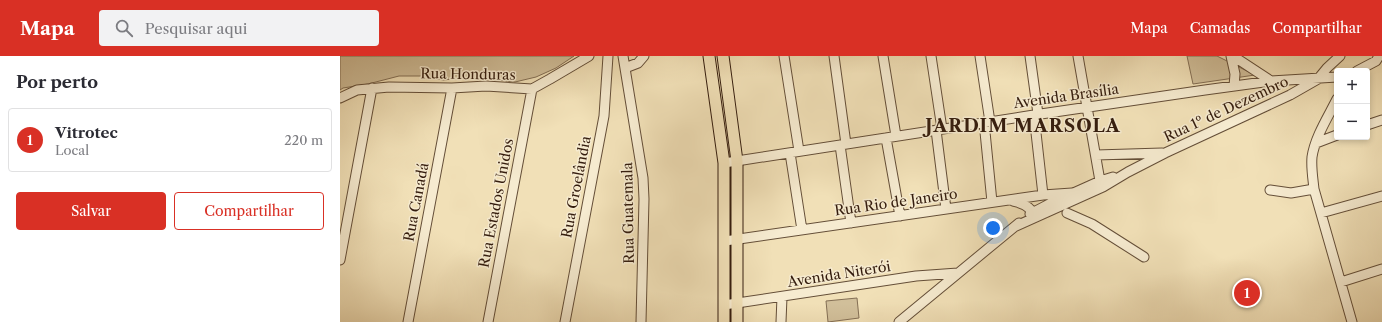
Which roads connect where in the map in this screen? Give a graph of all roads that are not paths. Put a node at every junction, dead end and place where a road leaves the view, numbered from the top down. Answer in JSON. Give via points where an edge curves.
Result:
{"nodes":[{"id":1,"x":589,"y":56,"type":"edge"},
{"id":2,"x":608,"y":56,"type":"edge"},
{"id":3,"x":623,"y":56,"type":"edge"},
{"id":4,"x":644,"y":56,"type":"edge"},
{"id":5,"x":709,"y":56,"type":"edge"},
{"id":6,"x":724,"y":56,"type":"edge"},
{"id":7,"x":784,"y":56,"type":"edge"},
{"id":8,"x":834,"y":56,"type":"edge"},
{"id":9,"x":883,"y":56,"type":"edge"},
{"id":10,"x":931,"y":56,"type":"edge"},
{"id":11,"x":980,"y":56,"type":"edge"},
{"id":12,"x":1030,"y":56,"type":"edge"},
{"id":13,"x":1088,"y":56,"type":"edge"},
{"id":14,"x":1232,"y":56,"type":"edge"},
{"id":15,"x":1340,"y":56,"type":"edge"},
{"id":16,"x":1078,"y":57,"type":"edge"},
{"id":17,"x":1379,"y":59,"type":"edge"},
{"id":18,"x":625,"y":68,"type":"junction"},
{"id":19,"x":1362,"y":68,"type":"edge"},
{"id":20,"x":1334,"y":77,"type":"edge"},
{"id":21,"x":1318,"y":79,"type":"junction"},
{"id":22,"x":1271,"y":81,"type":"junction"},
{"id":23,"x":1234,"y":86,"type":"junction"},
{"id":24,"x":372,"y":88,"type":"junction"},
{"id":25,"x":452,"y":88,"type":"junction"},
{"id":26,"x":532,"y":89,"type":"junction"},
{"id":27,"x":340,"y":98,"type":"edge"},
{"id":28,"x":1335,"y":104,"type":"edge"},
{"id":29,"x":1088,"y":108,"type":"junction"},
{"id":30,"x":1036,"y":114,"type":"junction"},
{"id":31,"x":1382,"y":120,"type":"edge"},
{"id":32,"x":987,"y":122,"type":"junction"},
{"id":33,"x":1370,"y":124,"type":"edge"},
{"id":34,"x":939,"y":130,"type":"junction"},
{"id":35,"x":896,"y":136,"type":"junction"},
{"id":36,"x":1334,"y":137,"type":"edge"},
{"id":37,"x":886,"y":138,"type":"junction"},
{"id":38,"x":1316,"y":143,"type":"junction"},
{"id":39,"x":843,"y":144,"type":"junction"},
{"id":40,"x":795,"y":152,"type":"junction"},
{"id":41,"x":1166,"y":153,"type":"junction"},
{"id":42,"x":1096,"y":155,"type":"junction"},
{"id":43,"x":738,"y":161,"type":"junction"},
{"id":44,"x":724,"y":163,"type":"junction"},
{"id":45,"x":1128,"y":172,"type":"junction"},
{"id":46,"x":1100,"y":181,"type":"junction"},
{"id":47,"x":1314,"y":189,"type":"junction"},
{"id":48,"x":1270,"y":190,"type":"dead end"},
{"id":49,"x":1072,"y":194,"type":"junction"},
{"id":50,"x":1039,"y":195,"type":"junction"},
{"id":51,"x":1081,"y":196,"type":"junction"},
{"id":52,"x":1382,"y":196,"type":"edge"},
{"id":53,"x":1010,"y":200,"type":"junction"},
{"id":54,"x":992,"y":202,"type":"junction"},
{"id":55,"x":946,"y":209,"type":"junction"},
{"id":56,"x":1033,"y":212,"type":"junction"},
{"id":57,"x":1067,"y":213,"type":"dead end"},
{"id":58,"x":1321,"y":213,"type":"junction"},
{"id":59,"x":900,"y":216,"type":"junction"},
{"id":60,"x":344,"y":218,"type":"edge"},
{"id":61,"x":851,"y":223,"type":"junction"},
{"id":62,"x":802,"y":230,"type":"junction"},
{"id":63,"x":738,"y":239,"type":"junction"},
{"id":64,"x":725,"y":241,"type":"junction"},
{"id":65,"x":1144,"y":256,"type":"dead end"},
{"id":66,"x":340,"y":260,"type":"edge"},
{"id":67,"x":1382,"y":269,"type":"edge"},
{"id":68,"x":958,"y":273,"type":"junction"},
{"id":69,"x":1341,"y":282,"type":"junction"},
{"id":70,"x":782,"y":297,"type":"junction"},
{"id":71,"x":738,"y":303,"type":"junction"},
{"id":72,"x":724,"y":305,"type":"junction"},
{"id":73,"x":408,"y":322,"type":"edge"},
{"id":74,"x":488,"y":322,"type":"edge"},
{"id":75,"x":565,"y":322,"type":"edge"},
{"id":76,"x":641,"y":322,"type":"edge"},
{"id":77,"x":724,"y":322,"type":"edge"},
{"id":78,"x":737,"y":322,"type":"edge"},
{"id":79,"x":781,"y":322,"type":"edge"},
{"id":80,"x":899,"y":322,"type":"edge"},
{"id":81,"x":1352,"y":322,"type":"edge"}],
"edges":[{"from":1,"to":26,"type":"street","name":"Rua Honduras"},
{"from":2,"to":75,"type":"street","name":"Rua Groelândia","via":[[604,116]]},
{"from":3,"to":18,"type":"street","name":"Rua Guatemala"},
{"from":4,"to":18,"type":"street","via":[[638,63]]},
{"from":5,"to":44,"type":"main road"},
{"from":6,"to":43,"type":"main road"},
{"from":7,"to":40,"type":"street"},
{"from":8,"to":39,"type":"street"},
{"from":9,"to":35,"type":"street"},
{"from":10,"to":34,"type":"street"},
{"from":11,"to":32,"type":"street"},
{"from":12,"to":30,"type":"street"},
{"from":13,"to":16,"type":"street"},
{"from":14,"to":22,"type":"street"},
{"from":14,"to":23,"type":"street"},
{"from":15,"to":21,"type":"street"},
{"from":16,"to":29,"type":"street"},
{"from":17,"to":19,"type":"street"},
{"from":18,"to":76,"type":"street","name":"Rua Guatemala","via":[[643,178]]},
{"from":20,"to":21,"type":"street","name":"Rua 1º de Dezembro"},
{"from":21,"to":22,"type":"street","name":"Avenida Brasília"},
{"from":21,"to":41,"type":"street","name":"Rua 1º de Dezembro"},
{"from":22,"to":23,"type":"street","name":"Avenida Brasília"},
{"from":23,"to":29,"type":"street","name":"Avenida Brasília"},
{"from":24,"to":25,"type":"street","name":"Rua Honduras"},
{"from":24,"to":27,"type":"street","name":"Rua Honduras","via":[[357,90]]},
{"from":24,"to":60,"type":"street"},
{"from":25,"to":26,"type":"street","name":"Rua Honduras","via":[[486,86]]},
{"from":25,"to":73,"type":"street","name":"Rua Canadá"},
{"from":26,"to":74,"type":"street","name":"Rua Estados Unidos"},
{"from":28,"to":38,"type":"street"},
{"from":29,"to":30,"type":"street","name":"Avenida Brasília"},
{"from":29,"to":42,"type":"street"},
{"from":30,"to":32,"type":"street","name":"Avenida Brasília"},
{"from":30,"to":50,"type":"street"},
{"from":31,"to":33,"type":"street"},
{"from":32,"to":34,"type":"street","name":"Avenida Brasília"},
{"from":32,"to":54,"type":"street"},
{"from":34,"to":35,"type":"street","name":"Avenida Brasília"},
{"from":34,"to":55,"type":"street"},
{"from":35,"to":37,"type":"street","name":"Avenida Brasília"},
{"from":36,"to":38,"type":"street"},
{"from":37,"to":39,"type":"street","name":"Avenida Brasília"},
{"from":37,"to":59,"type":"street"},
{"from":38,"to":47,"type":"street","via":[[1312,157]]},
{"from":39,"to":40,"type":"street","name":"Avenida Brasília"},
{"from":39,"to":61,"type":"street"},
{"from":40,"to":43,"type":"street","name":"Avenida Brasília"},
{"from":40,"to":62,"type":"street"},
{"from":41,"to":42,"type":"street"},
{"from":41,"to":45,"type":"street","name":"Rua 1º de Dezembro"},
{"from":42,"to":46,"type":"street"},
{"from":43,"to":44,"type":"street","name":"Avenida Brasília"},
{"from":43,"to":63,"type":"main road"},
{"from":44,"to":64,"type":"main road"},
{"from":45,"to":46,"type":"street","name":"Rua 1º de Dezembro"},
{"from":45,"to":51,"type":"street","name":"Rua 1º de Dezembro"},
{"from":46,"to":49,"type":"street","name":"Rua 1º de Dezembro"},
{"from":46,"to":51,"type":"street"},
{"from":47,"to":48,"type":"street","via":[[1291,194]]},
{"from":47,"to":58,"type":"street"},
{"from":49,"to":50,"type":"street","name":"Rua Rio de Janeiro"},
{"from":49,"to":56,"type":"street","name":"Rua 1º de Dezembro"},
{"from":50,"to":53,"type":"street","name":"Rua Rio de Janeiro"},
{"from":50,"to":56,"type":"street","via":[[1030,203]]},
{"from":51,"to":56,"type":"street","name":"Rua 1º de Dezembro"},
{"from":52,"to":58,"type":"street"},
{"from":53,"to":54,"type":"street","name":"Rua Rio de Janeiro"},
{"from":53,"to":56,"type":"street","via":[[1019,202]]},
{"from":54,"to":55,"type":"street","name":"Rua Rio de Janeiro"},
{"from":55,"to":59,"type":"street","name":"Rua Rio de Janeiro"},
{"from":56,"to":68,"type":"street","name":"Rua 1º de Dezembro"},
{"from":57,"to":65,"type":"street","via":[[1092,224]]},
{"from":58,"to":69,"type":"street"},
{"from":59,"to":61,"type":"street","name":"Rua Rio de Janeiro"},
{"from":60,"to":66,"type":"street"},
{"from":61,"to":62,"type":"street","name":"Rua Rio de Janeiro"},
{"from":62,"to":63,"type":"street","name":"Rua Rio de Janeiro"},
{"from":63,"to":64,"type":"street","name":"Rua Rio de Janeiro"},
{"from":63,"to":71,"type":"main road"},
{"from":64,"to":72,"type":"main road"},
{"from":67,"to":69,"type":"street"},
{"from":68,"to":70,"type":"street","name":"Avenida Niterói","via":[[916,276]]},
{"from":68,"to":80,"type":"street","name":"Rua 1º de Dezembro"},
{"from":69,"to":81,"type":"street"},
{"from":70,"to":71,"type":"street","name":"Avenida Niterói"},
{"from":70,"to":79,"type":"street"},
{"from":71,"to":72,"type":"street","name":"Avenida Niterói"},
{"from":71,"to":78,"type":"main road"},
{"from":72,"to":77,"type":"main road"}]}
